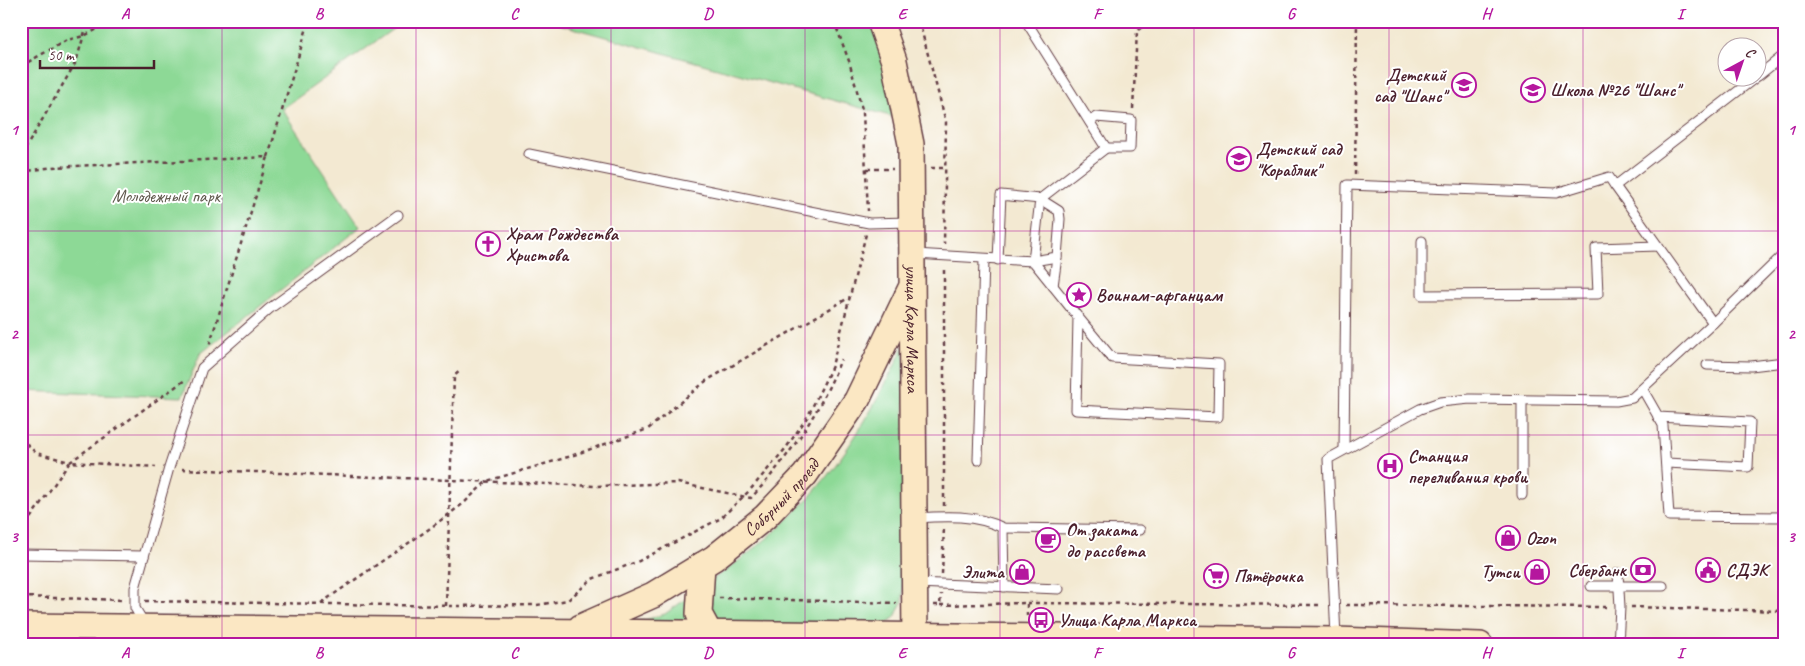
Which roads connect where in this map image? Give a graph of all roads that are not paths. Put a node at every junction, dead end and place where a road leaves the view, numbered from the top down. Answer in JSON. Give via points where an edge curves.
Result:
{"nodes":[{"id":1,"x":880,"y":21,"type":"edge"},
{"id":2,"x":885,"y":21,"type":"edge"},
{"id":3,"x":1026,"y":21,"type":"edge"},
{"id":4,"x":1784,"y":55,"type":"edge"},
{"id":5,"x":1768,"y":68,"type":"edge"},
{"id":6,"x":1742,"y":88,"type":"edge"},
{"id":7,"x":1090,"y":122,"type":"junction"},
{"id":8,"x":1106,"y":148,"type":"junction"},
{"id":9,"x":529,"y":154,"type":"dead end"},
{"id":10,"x":1615,"y":186,"type":"junction"},
{"id":11,"x":1040,"y":199,"type":"junction"},
{"id":12,"x":398,"y":215,"type":"dead end"},
{"id":13,"x":913,"y":221,"type":"junction"},
{"id":14,"x":1422,"y":241,"type":"dead end"},
{"id":15,"x":1658,"y":246,"type":"junction"},
{"id":16,"x":1784,"y":254,"type":"edge"},
{"id":17,"x":1057,"y":257,"type":"junction"},
{"id":18,"x":984,"y":260,"type":"junction"},
{"id":19,"x":998,"y":260,"type":"junction"},
{"id":20,"x":1034,"y":261,"type":"junction"},
{"id":21,"x":914,"y":268,"type":"junction"},
{"id":22,"x":1053,"y":286,"type":"junction"},
{"id":23,"x":1078,"y":317,"type":"junction"},
{"id":24,"x":1713,"y":323,"type":"junction"},
{"id":25,"x":1784,"y":362,"type":"edge"},
{"id":26,"x":1707,"y":365,"type":"dead end"},
{"id":27,"x":1643,"y":390,"type":"junction"},
{"id":28,"x":1522,"y":401,"type":"junction"},
{"id":29,"x":1658,"y":417,"type":"junction"},
{"id":30,"x":1344,"y":449,"type":"junction"},
{"id":31,"x":978,"y":460,"type":"dead end"},
{"id":32,"x":1666,"y":463,"type":"junction"},
{"id":33,"x":1522,"y":495,"type":"dead end"},
{"id":34,"x":1784,"y":517,"type":"edge"},
{"id":35,"x":917,"y":518,"type":"junction"},
{"id":36,"x":1003,"y":528,"type":"junction"},
{"id":37,"x":1140,"y":530,"type":"dead end"},
{"id":38,"x":21,"y":554,"type":"edge"},
{"id":39,"x":144,"y":556,"type":"junction"},
{"id":40,"x":702,"y":565,"type":"junction"},
{"id":41,"x":1618,"y":573,"type":"dead end"},
{"id":42,"x":917,"y":584,"type":"junction"},
{"id":43,"x":1619,"y":585,"type":"junction"},
{"id":44,"x":1591,"y":586,"type":"dead end"},
{"id":45,"x":1663,"y":586,"type":"dead end"},
{"id":46,"x":1004,"y":587,"type":"junction"},
{"id":47,"x":1058,"y":589,"type":"dead end"},
{"id":48,"x":21,"y":626,"type":"edge"},
{"id":49,"x":146,"y":628,"type":"junction"},
{"id":50,"x":21,"y":632,"type":"edge"},
{"id":51,"x":567,"y":635,"type":"junction"},
{"id":52,"x":710,"y":635,"type":"junction"},
{"id":53,"x":918,"y":639,"type":"junction"},
{"id":54,"x":1336,"y":640,"type":"junction"},
{"id":55,"x":787,"y":642,"type":"edge"},
{"id":56,"x":1175,"y":643,"type":"edge"},
{"id":57,"x":957,"y":644,"type":"edge"},
{"id":58,"x":1304,"y":645,"type":"edge"},
{"id":59,"x":1480,"y":645,"type":"edge"},
{"id":60,"x":1618,"y":645,"type":"edge"}],
"edges":[{"from":1,"to":13,"type":"street","name":"улица Карла Маркса","via":[[894,61],[911,144]]},
{"from":2,"to":13,"type":"street","via":[[898,58],[916,142]]},
{"from":3,"to":7,"type":"lane"},
{"from":4,"to":5,"type":"lane"},
{"from":6,"to":10,"type":"lane"},
{"from":7,"to":8,"type":"lane"},
{"from":7,"to":8,"type":"lane","via":[[1096,117],[1131,120],[1130,148]]},
{"from":8,"to":11,"type":"lane"},
{"from":9,"to":13,"type":"lane","via":[[869,223]]},
{"from":10,"to":15,"type":"lane"},
{"from":10,"to":30,"type":"lane","via":[[1609,177],[1556,193],[1347,184]]},
{"from":11,"to":17,"type":"lane","via":[[1058,212]]},
{"from":11,"to":19,"type":"lane","via":[[1001,195]]},
{"from":11,"to":20,"type":"lane"},
{"from":12,"to":39,"type":"lane","via":[[269,309],[202,368]]},
{"from":13,"to":21,"type":"street","name":"улица Карла Маркса"},
{"from":14,"to":15,"type":"lane","via":[[1422,295],[1598,294],[1596,248]]},
{"from":15,"to":24,"type":"lane"},
{"from":16,"to":24,"type":"lane"},
{"from":17,"to":20,"type":"lane"},
{"from":17,"to":22,"type":"lane"},
{"from":18,"to":19,"type":"lane"},
{"from":18,"to":21,"type":"lane"},
{"from":18,"to":31,"type":"lane"},
{"from":19,"to":20,"type":"lane"},
{"from":20,"to":22,"type":"lane"},
{"from":21,"to":35,"type":"street","name":"улица Карла Маркса"},
{"from":21,"to":40,"type":"street","name":"Соборный проезд","via":[[857,400],[805,475],[764,517]]},
{"from":22,"to":23,"type":"lane"},
{"from":23,"to":23,"type":"lane","via":[[1076,410],[1218,417],[1220,364],[1112,358]]},
{"from":24,"to":27,"type":"lane"},
{"from":25,"to":26,"type":"lane","via":[[1751,366]]},
{"from":27,"to":28,"type":"lane","via":[[1632,398],[1616,401]]},
{"from":27,"to":29,"type":"lane"},
{"from":28,"to":30,"type":"lane","via":[[1470,399],[1440,402],[1420,409]]},
{"from":28,"to":33,"type":"lane"},
{"from":29,"to":32,"type":"lane","via":[[1663,425]]},
{"from":29,"to":32,"type":"lane","via":[[1750,422],[1748,467]]},
{"from":30,"to":54,"type":"lane","via":[[1328,459]]},
{"from":32,"to":34,"type":"lane","via":[[1669,516]]},
{"from":35,"to":36,"type":"lane","via":[[944,515],[991,522]]},
{"from":35,"to":42,"type":"street","name":"улица Карла Маркса"},
{"from":36,"to":37,"type":"lane"},
{"from":36,"to":46,"type":"lane"},
{"from":38,"to":39,"type":"lane"},
{"from":39,"to":49,"type":"lane","via":[[134,601]]},
{"from":40,"to":51,"type":"street","name":"Соборный проезд","via":[[653,595]]},
{"from":40,"to":52,"type":"street","via":[[699,614]]},
{"from":41,"to":43,"type":"lane"},
{"from":42,"to":46,"type":"lane"},
{"from":42,"to":53,"type":"street","name":"улица Карла Маркса"},
{"from":43,"to":44,"type":"lane"},
{"from":43,"to":45,"type":"lane"},
{"from":43,"to":60,"type":"lane"},
{"from":46,"to":47,"type":"lane"},
{"from":48,"to":49,"type":"street"},
{"from":49,"to":51,"type":"street"},
{"from":50,"to":51,"type":"street"},
{"from":51,"to":52,"type":"street"},
{"from":52,"to":53,"type":"street"},
{"from":52,"to":55,"type":"street"},
{"from":53,"to":55,"type":"street"},
{"from":53,"to":56,"type":"street","via":[[1026,637]]},
{"from":53,"to":57,"type":"street"},
{"from":54,"to":56,"type":"street"},
{"from":54,"to":59,"type":"street"},
{"from":56,"to":57,"type":"street"},
{"from":56,"to":58,"type":"street"}]}
